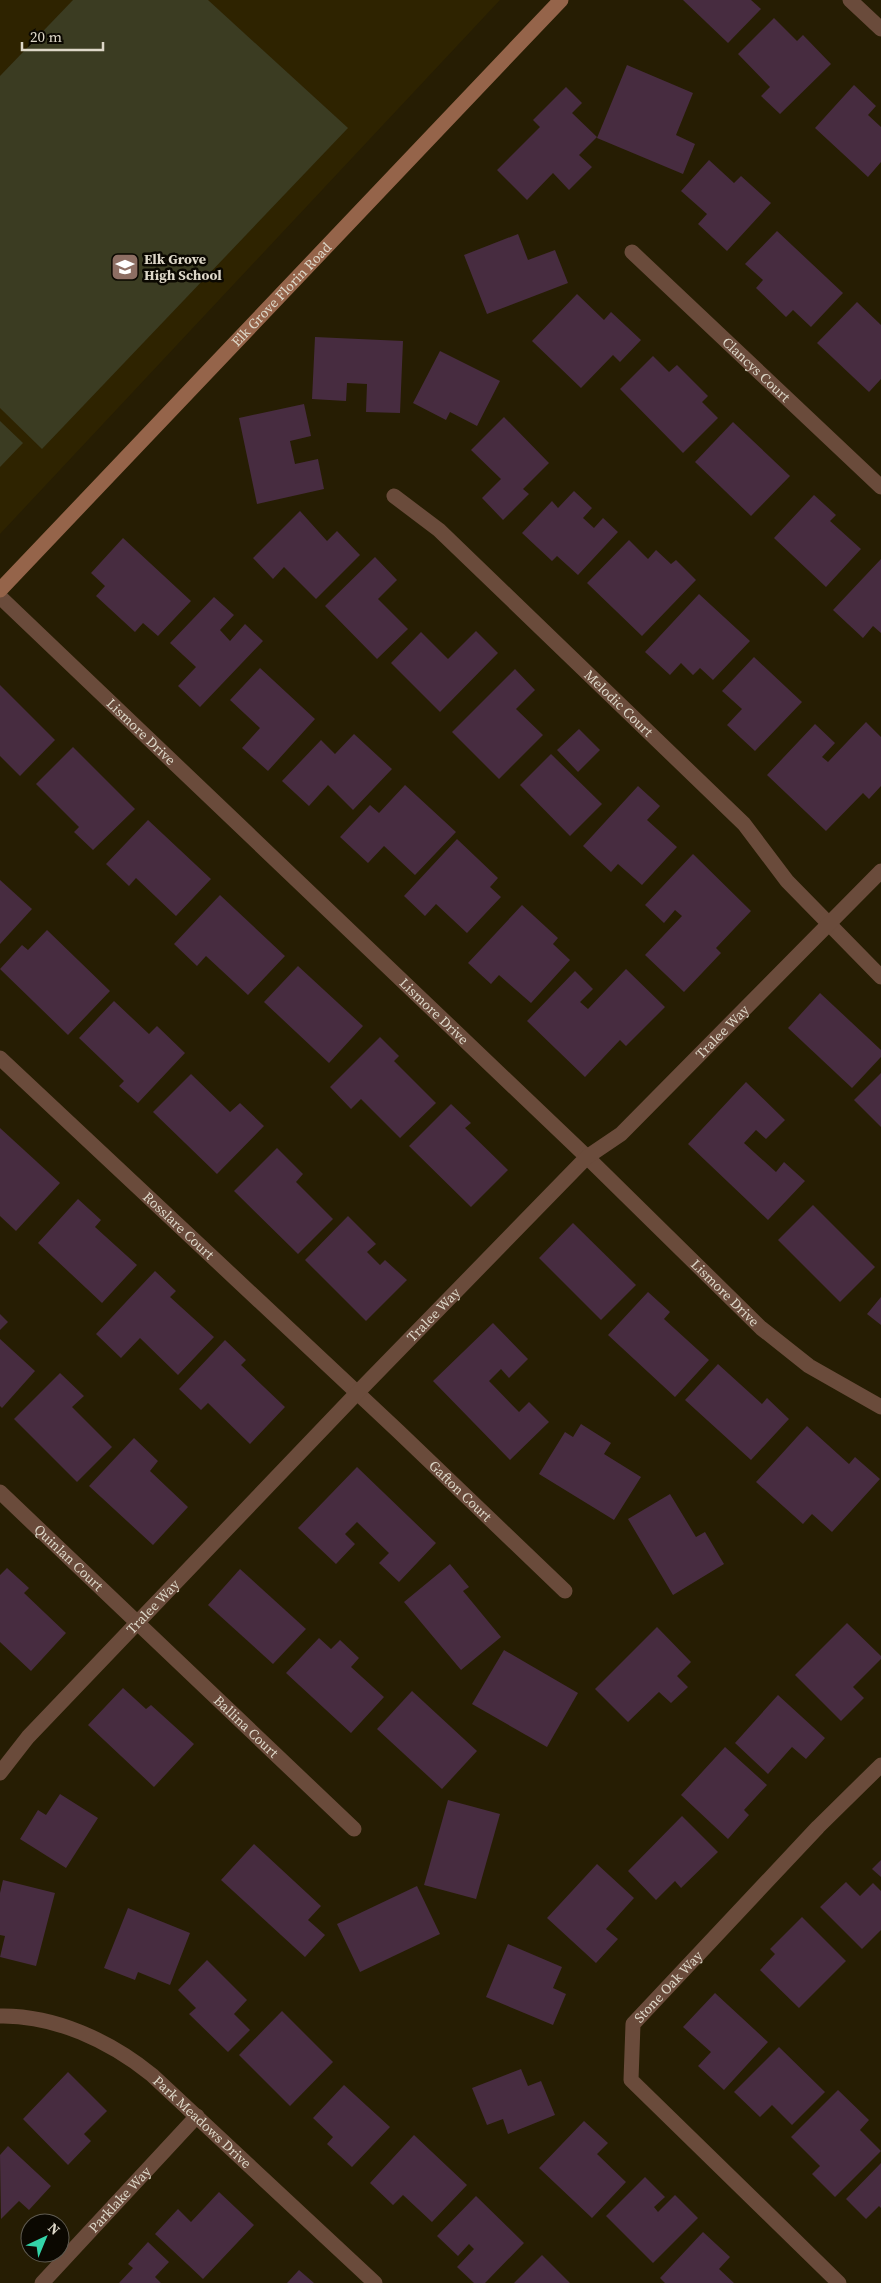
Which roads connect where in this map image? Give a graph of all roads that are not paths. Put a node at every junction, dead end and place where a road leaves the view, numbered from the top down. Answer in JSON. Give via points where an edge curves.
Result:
{"nodes":[{"id":1,"x":561,"y":0,"type":"edge"},
{"id":2,"x":850,"y":0,"type":"edge"},
{"id":3,"x":881,"y":29,"type":"edge"},
{"id":4,"x":632,"y":252,"type":"dead end"},
{"id":5,"x":881,"y":487,"type":"edge"},
{"id":6,"x":394,"y":496,"type":"dead end"},
{"id":7,"x":0,"y":590,"type":"edge"},
{"id":8,"x":0,"y":597,"type":"edge"},
{"id":9,"x":881,"y":871,"type":"edge"},
{"id":10,"x":829,"y":926,"type":"junction"},
{"id":11,"x":881,"y":976,"type":"edge"},
{"id":12,"x":0,"y":1058,"type":"edge"},
{"id":13,"x":587,"y":1157,"type":"junction"},
{"id":14,"x":357,"y":1393,"type":"junction"},
{"id":15,"x":881,"y":1407,"type":"edge"},
{"id":16,"x":0,"y":1492,"type":"edge"},
{"id":17,"x":565,"y":1591,"type":"dead end"},
{"id":18,"x":138,"y":1624,"type":"junction"},
{"id":19,"x":881,"y":1766,"type":"edge"},
{"id":20,"x":0,"y":1773,"type":"edge"},
{"id":21,"x":354,"y":1829,"type":"dead end"},
{"id":22,"x":0,"y":2016,"type":"edge"},
{"id":23,"x":197,"y":2116,"type":"junction"},
{"id":24,"x":42,"y":2283,"type":"edge"},
{"id":25,"x":375,"y":2283,"type":"edge"},
{"id":26,"x":839,"y":2283,"type":"edge"}],
"edges":[{"from":1,"to":7,"type":"main road","name":"Elk Grove Florin Road"},
{"from":2,"to":3,"type":"street"},
{"from":4,"to":5,"type":"street","name":"Clancys Court"},
{"from":6,"to":10,"type":"street","name":"Melodic Court","via":[[439,530],[744,824],[787,881]]},
{"from":8,"to":13,"type":"street","name":"Lismore Drive"},
{"from":9,"to":10,"type":"street","name":"Tralee Way"},
{"from":10,"to":11,"type":"street","name":"Melodic Court"},
{"from":10,"to":13,"type":"street","name":"Tralee Way","via":[[621,1134]]},
{"from":12,"to":14,"type":"street","name":"Rosslare Court"},
{"from":13,"to":14,"type":"street","name":"Tralee Way"},
{"from":13,"to":15,"type":"street","name":"Lismore Drive","via":[[778,1343],[809,1366]]},
{"from":14,"to":17,"type":"street","name":"Gafton Court"},
{"from":14,"to":18,"type":"street","name":"Tralee Way"},
{"from":16,"to":18,"type":"street","name":"Quinlan Court"},
{"from":18,"to":20,"type":"street","name":"Tralee Way","via":[[28,1737]]},
{"from":18,"to":21,"type":"street","name":"Ballina Court"},
{"from":19,"to":26,"type":"street","name":"Stone Oak Way","via":[[818,1827],[634,2024],[631,2080]]},
{"from":22,"to":23,"type":"street","name":"Park Meadows Drive","via":[[44,2021],[98,2039],[126,2054]]},
{"from":23,"to":24,"type":"street","name":"Parklake Way"},
{"from":23,"to":25,"type":"street","name":"Park Meadows Drive"}]}
